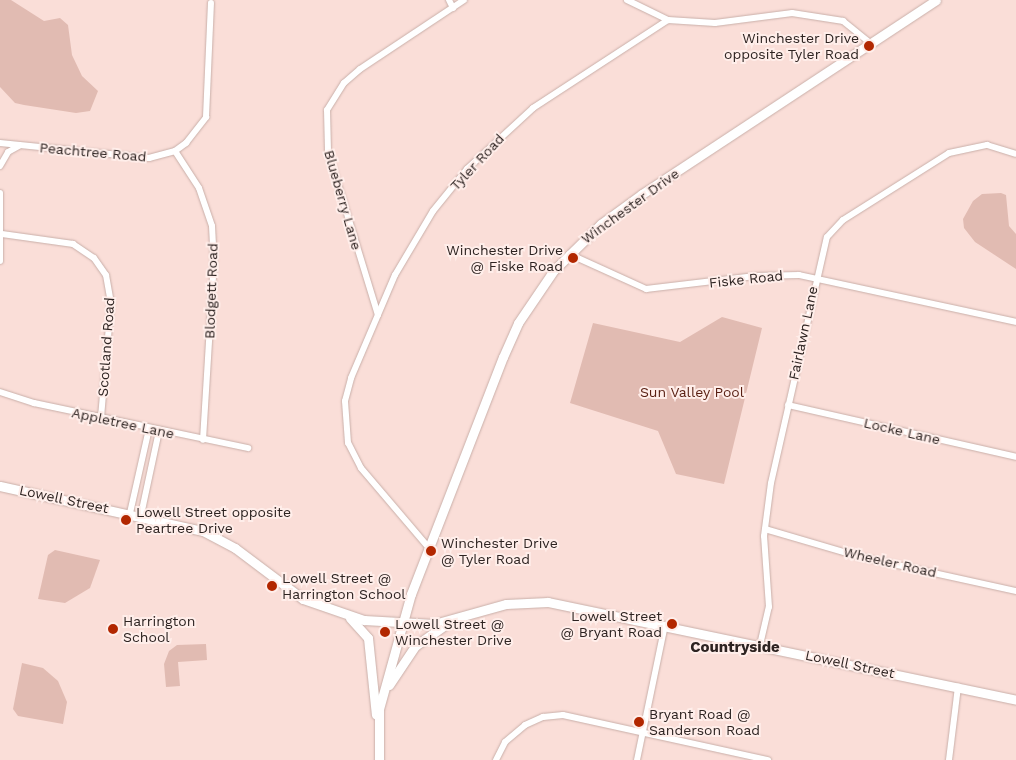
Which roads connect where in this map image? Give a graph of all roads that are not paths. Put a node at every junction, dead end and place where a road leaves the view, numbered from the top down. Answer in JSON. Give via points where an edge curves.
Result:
{"nodes":[{"id":1,"x":449,"y":0,"type":"edge"},
{"id":2,"x":464,"y":0,"type":"edge"},
{"id":3,"x":627,"y":0,"type":"edge"},
{"id":4,"x":936,"y":0,"type":"edge"},
{"id":5,"x":211,"y":3,"type":"dead end"},
{"id":6,"x":453,"y":8,"type":"junction"},
{"id":7,"x":668,"y":20,"type":"junction"},
{"id":8,"x":870,"y":43,"type":"junction"},
{"id":9,"x":0,"y":143,"type":"edge"},
{"id":10,"x":23,"y":146,"type":"junction"},
{"id":11,"x":174,"y":151,"type":"junction"},
{"id":12,"x":1016,"y":154,"type":"edge"},
{"id":13,"x":0,"y":166,"type":"edge"},
{"id":14,"x":0,"y":193,"type":"edge"},
{"id":15,"x":2,"y":234,"type":"junction"},
{"id":16,"x":569,"y":254,"type":"junction"},
{"id":17,"x":0,"y":261,"type":"edge"},
{"id":18,"x":815,"y":279,"type":"junction"},
{"id":19,"x":378,"y":315,"type":"junction"},
{"id":20,"x":1016,"y":322,"type":"edge"},
{"id":21,"x":0,"y":392,"type":"edge"},
{"id":22,"x":788,"y":405,"type":"junction"},
{"id":23,"x":101,"y":418,"type":"junction"},
{"id":24,"x":149,"y":429,"type":"junction"},
{"id":25,"x":159,"y":431,"type":"junction"},
{"id":26,"x":203,"y":440,"type":"junction"},
{"id":27,"x":248,"y":448,"type":"dead end"},
{"id":28,"x":1016,"y":457,"type":"edge"},
{"id":29,"x":0,"y":486,"type":"edge"},
{"id":30,"x":130,"y":513,"type":"junction"},
{"id":31,"x":141,"y":515,"type":"junction"},
{"id":32,"x":765,"y":529,"type":"junction"},
{"id":33,"x":429,"y":548,"type":"junction"},
{"id":34,"x":1016,"y":591,"type":"edge"},
{"id":35,"x":475,"y":612,"type":"junction"},
{"id":36,"x":348,"y":616,"type":"junction"},
{"id":37,"x":401,"y":625,"type":"junction"},
{"id":38,"x":665,"y":625,"type":"junction"},
{"id":39,"x":760,"y":646,"type":"junction"},
{"id":40,"x":958,"y":687,"type":"junction"},
{"id":41,"x":1016,"y":700,"type":"edge"},
{"id":42,"x":380,"y":709,"type":"junction"},
{"id":43,"x":378,"y":725,"type":"junction"},
{"id":44,"x":640,"y":734,"type":"junction"},
{"id":45,"x":379,"y":760,"type":"edge"},
{"id":46,"x":496,"y":760,"type":"edge"},
{"id":47,"x":637,"y":760,"type":"edge"},
{"id":48,"x":768,"y":760,"type":"edge"},
{"id":49,"x":949,"y":760,"type":"edge"}],
"edges":[{"from":1,"to":6,"type":"street"},
{"from":2,"to":6,"type":"street","name":"Blueberry Lane"},
{"from":3,"to":7,"type":"street"},
{"from":4,"to":8,"type":"main road","name":"Winchester Drive"},
{"from":5,"to":11,"type":"street","name":"Peachtree Road","via":[[206,117],[186,144]]},
{"from":6,"to":19,"type":"street","name":"Blueberry Lane","via":[[360,70],[344,83],[327,110],[328,152]]},
{"from":7,"to":8,"type":"street","via":[[715,23],[792,13],[843,21]]},
{"from":7,"to":19,"type":"street","name":"Tyler Road","via":[[533,108],[490,145],[433,211],[395,275]]},
{"from":8,"to":16,"type":"main road","name":"Winchester Drive","via":[[642,194]]},
{"from":9,"to":10,"type":"street","name":"Peachtree Road"},
{"from":10,"to":11,"type":"street","name":"Peachtree Road","via":[[149,158]]},
{"from":10,"to":13,"type":"street","via":[[8,152]]},
{"from":11,"to":26,"type":"street","name":"Blodgett Road","via":[[199,188],[212,226],[214,260]]},
{"from":12,"to":18,"type":"street","name":"Fairlawn Lane","via":[[983,145],[949,153],[926,165],[832,229],[822,247]]},
{"from":14,"to":15,"type":"street"},
{"from":15,"to":17,"type":"street"},
{"from":15,"to":23,"type":"street","name":"Scotland Road","via":[[73,244],[94,258],[106,275],[111,303]]},
{"from":16,"to":18,"type":"street","name":"Fiske Road","via":[[646,289],[777,274]]},
{"from":16,"to":33,"type":"main road","name":"Winchester Drive","via":[[518,323]]},
{"from":18,"to":20,"type":"street","name":"Fiske Road"},
{"from":18,"to":22,"type":"street","name":"Fairlawn Lane"},
{"from":19,"to":33,"type":"street","name":"Tyler Road","via":[[345,401],[348,443],[362,468]]},
{"from":21,"to":23,"type":"street","name":"Appletree Lane","via":[[16,399]]},
{"from":22,"to":28,"type":"street","name":"Locke Lane"},
{"from":22,"to":32,"type":"street","name":"Fairlawn Lane"},
{"from":23,"to":24,"type":"street","name":"Appletree Lane"},
{"from":24,"to":25,"type":"street","name":"Appletree Lane"},
{"from":24,"to":30,"type":"street"},
{"from":25,"to":26,"type":"street","name":"Appletree Lane"},
{"from":25,"to":31,"type":"street"},
{"from":26,"to":27,"type":"street","name":"Appletree Lane"},
{"from":29,"to":30,"type":"main road","name":"Lowell Street"},
{"from":30,"to":31,"type":"main road","name":"Lowell Street"},
{"from":31,"to":36,"type":"main road","name":"Lowell Street","via":[[218,538],[292,592]]},
{"from":32,"to":34,"type":"street","name":"Wheeler Road","via":[[862,557]]},
{"from":32,"to":39,"type":"street","name":"Fairlawn Lane","via":[[769,607]]},
{"from":33,"to":37,"type":"main road","name":"Winchester Drive"},
{"from":35,"to":37,"type":"main road","name":"Lowell Street","via":[[439,623]]},
{"from":35,"to":38,"type":"main road","name":"Lowell Street","via":[[506,604],[548,602]]},
{"from":35,"to":42,"type":"main road","via":[[440,628],[415,646],[394,674]]},
{"from":36,"to":37,"type":"main road","name":"Lowell Street"},
{"from":36,"to":43,"type":"main road","via":[[368,638]]},
{"from":37,"to":42,"type":"main road","name":"Winchester Drive"},
{"from":38,"to":39,"type":"main road","name":"Lowell Street"},
{"from":38,"to":44,"type":"street"},
{"from":39,"to":40,"type":"main road","name":"Lowell Street"},
{"from":40,"to":41,"type":"main road","name":"Lowell Street"},
{"from":40,"to":49,"type":"street"},
{"from":42,"to":43,"type":"main road"},
{"from":43,"to":45,"type":"main road"},
{"from":44,"to":46,"type":"street","via":[[573,716],[543,717],[511,736]]},
{"from":44,"to":47,"type":"street"},
{"from":44,"to":48,"type":"street"}]}
